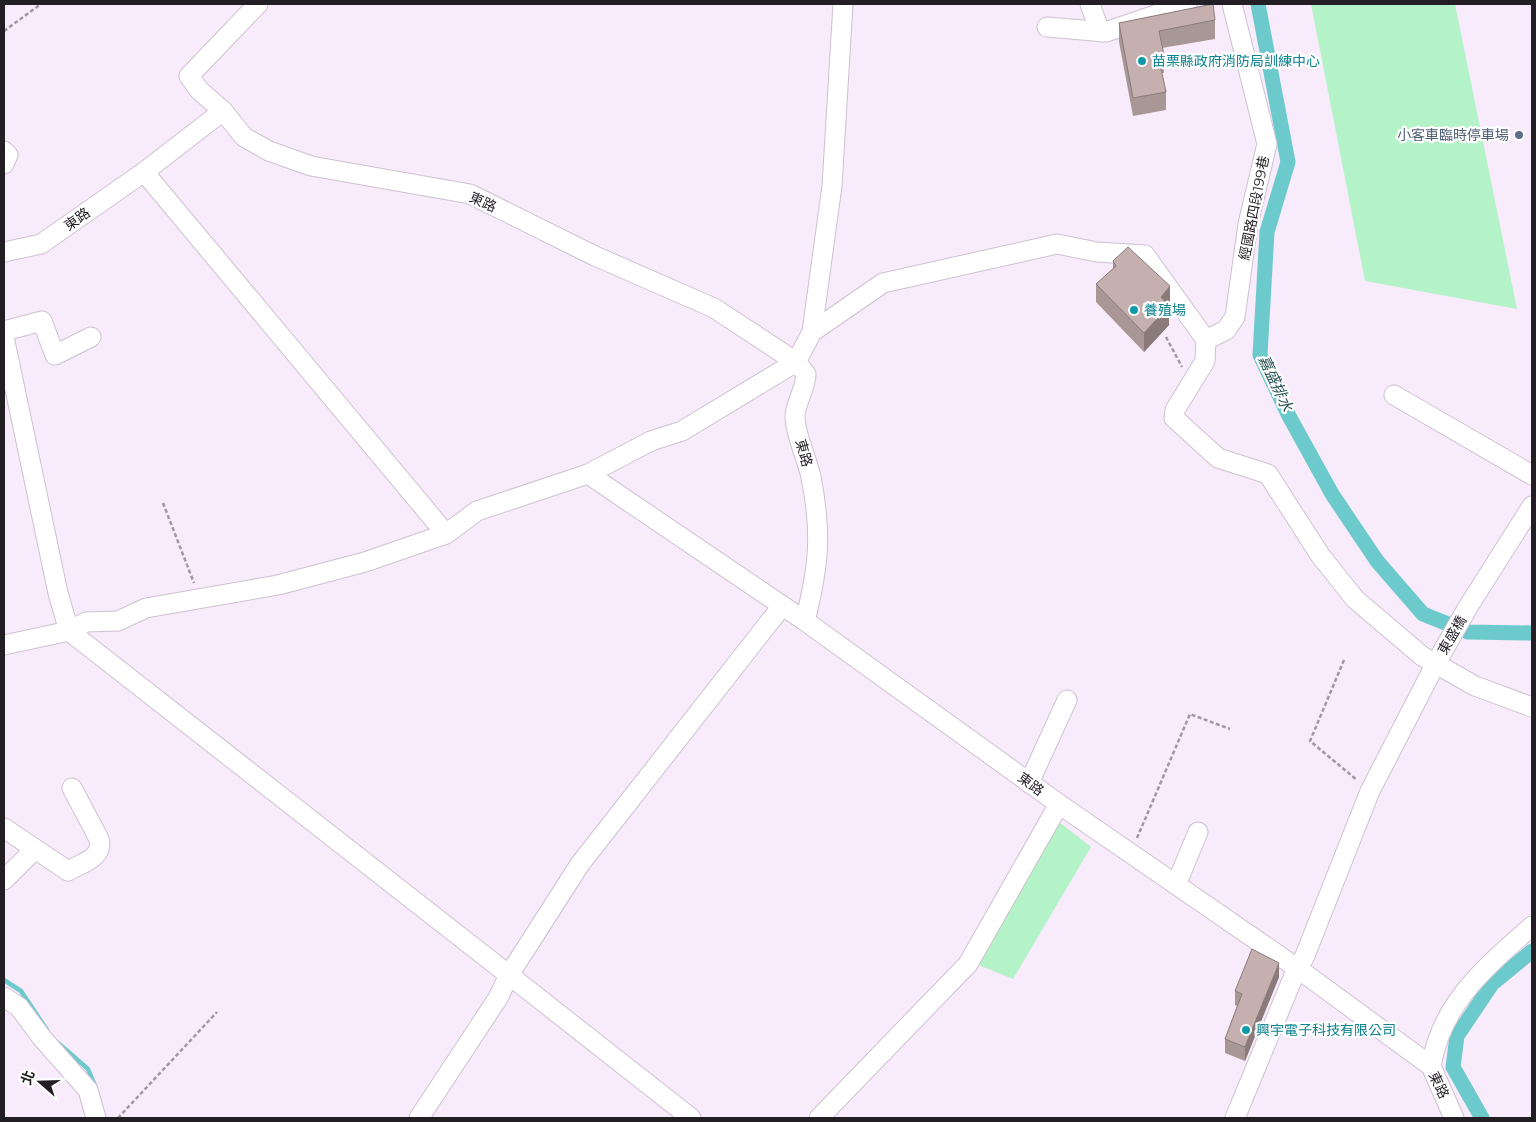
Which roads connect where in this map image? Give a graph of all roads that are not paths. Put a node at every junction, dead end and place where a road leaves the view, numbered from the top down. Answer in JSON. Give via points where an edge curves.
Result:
{"nodes":[{"id":1,"x":258,"y":4,"type":"edge"},
{"id":2,"x":844,"y":4,"type":"edge"},
{"id":3,"x":1090,"y":4,"type":"edge"},
{"id":4,"x":1187,"y":4,"type":"edge"},
{"id":5,"x":1232,"y":4,"type":"edge"},
{"id":6,"x":1046,"y":27,"type":"dead end"},
{"id":7,"x":1100,"y":32,"type":"junction"},
{"id":8,"x":223,"y":111,"type":"junction"},
{"id":9,"x":4,"y":151,"type":"edge"},
{"id":10,"x":4,"y":164,"type":"edge"},
{"id":11,"x":144,"y":172,"type":"junction"},
{"id":12,"x":4,"y":252,"type":"edge"},
{"id":13,"x":4,"y":330,"type":"edge"},
{"id":14,"x":812,"y":332,"type":"junction"},
{"id":15,"x":4,"y":337,"type":"edge"},
{"id":16,"x":91,"y":337,"type":"dead end"},
{"id":17,"x":1206,"y":340,"type":"junction"},
{"id":18,"x":796,"y":362,"type":"junction"},
{"id":19,"x":1394,"y":395,"type":"dead end"},
{"id":20,"x":588,"y":474,"type":"junction"},
{"id":21,"x":1532,"y":475,"type":"edge"},
{"id":22,"x":1532,"y":506,"type":"edge"},
{"id":23,"x":446,"y":534,"type":"junction"},
{"id":24,"x":782,"y":606,"type":"junction"},
{"id":25,"x":805,"y":621,"type":"junction"},
{"id":26,"x":69,"y":631,"type":"junction"},
{"id":27,"x":4,"y":645,"type":"edge"},
{"id":28,"x":1436,"y":663,"type":"junction"},
{"id":29,"x":1067,"y":700,"type":"dead end"},
{"id":30,"x":1532,"y":707,"type":"edge"},
{"id":31,"x":1029,"y":783,"type":"junction"},
{"id":32,"x":72,"y":788,"type":"dead end"},
{"id":33,"x":1059,"y":804,"type":"junction"},
{"id":34,"x":4,"y":828,"type":"edge"},
{"id":35,"x":1198,"y":832,"type":"dead end"},
{"id":36,"x":34,"y":850,"type":"junction"},
{"id":37,"x":4,"y":880,"type":"edge"},
{"id":38,"x":1176,"y":885,"type":"junction"},
{"id":39,"x":1530,"y":930,"type":"edge"},
{"id":40,"x":1297,"y":968,"type":"junction"},
{"id":41,"x":508,"y":976,"type":"junction"},
{"id":42,"x":4,"y":997,"type":"edge"},
{"id":43,"x":1431,"y":1066,"type":"junction"},
{"id":44,"x":96,"y":1118,"type":"edge"},
{"id":45,"x":419,"y":1118,"type":"edge"},
{"id":46,"x":691,"y":1118,"type":"edge"},
{"id":47,"x":819,"y":1118,"type":"edge"},
{"id":48,"x":1235,"y":1118,"type":"edge"},
{"id":49,"x":1454,"y":1118,"type":"edge"}],
"edges":[{"from":1,"to":8,"type":"lane","via":[[189,76],[199,90]]},
{"from":2,"to":14,"type":"lane","via":[[832,186]]},
{"from":3,"to":7,"type":"lane"},
{"from":4,"to":7,"type":"lane"},
{"from":5,"to":17,"type":"lane","name":"經國路四段199巷","via":[[1267,144],[1248,224],[1235,317],[1226,330]]},
{"from":6,"to":7,"type":"lane"},
{"from":8,"to":11,"type":"lane","name":"東路"},
{"from":8,"to":18,"type":"lane","name":"東路","via":[[244,137],[269,151],[311,166],[470,194],[595,256],[714,308]]},
{"from":9,"to":10,"type":"lane","via":[[8,155]]},
{"from":11,"to":12,"type":"lane","name":"東路","via":[[41,244]]},
{"from":11,"to":23,"type":"lane"},
{"from":13,"to":16,"type":"lane","via":[[42,321],[55,355]]},
{"from":14,"to":17,"type":"lane","via":[[883,283],[1057,244],[1097,252],[1145,255]]},
{"from":14,"to":18,"type":"lane"},
{"from":15,"to":26,"type":"lane","via":[[58,593]]},
{"from":17,"to":28,"type":"lane","via":[[1205,361],[1175,410],[1174,418],[1218,458],[1268,474],[1320,555],[1355,599],[1422,656]]},
{"from":18,"to":20,"type":"lane","via":[[682,431],[651,441]]},
{"from":18,"to":25,"type":"lane","name":"東路","via":[[806,374],[806,380],[795,417],[811,476],[819,525],[816,577]]},
{"from":19,"to":21,"type":"lane"},
{"from":20,"to":23,"type":"lane","via":[[477,512]]},
{"from":20,"to":24,"type":"lane"},
{"from":22,"to":28,"type":"lane","name":"東盛橋"},
{"from":23,"to":26,"type":"lane","via":[[356,564],[278,585],[146,608],[118,621],[86,622]]},
{"from":24,"to":25,"type":"lane"},
{"from":24,"to":41,"type":"lane","via":[[580,864]]},
{"from":25,"to":31,"type":"lane","name":"東路"},
{"from":26,"to":27,"type":"lane"},
{"from":26,"to":41,"type":"lane"},
{"from":28,"to":30,"type":"lane","via":[[1475,686]]},
{"from":28,"to":40,"type":"lane","name":"東盛橋","via":[[1370,791],[1304,958]]},
{"from":29,"to":31,"type":"lane"},
{"from":31,"to":33,"type":"lane","name":"東路"},
{"from":32,"to":36,"type":"lane","via":[[99,839],[101,847],[97,855],[68,871]]},
{"from":33,"to":38,"type":"lane","name":"東路"},
{"from":33,"to":47,"type":"lane","via":[[968,964]]},
{"from":34,"to":36,"type":"lane"},
{"from":35,"to":38,"type":"lane"},
{"from":36,"to":37,"type":"lane"},
{"from":38,"to":40,"type":"lane","name":"東路"},
{"from":39,"to":43,"type":"lane","via":[[1470,983],[1445,1020],[1435,1044]]},
{"from":40,"to":43,"type":"lane","name":"東路"},
{"from":40,"to":48,"type":"lane","name":"東盛橋"},
{"from":41,"to":45,"type":"lane","via":[[498,998]]},
{"from":41,"to":46,"type":"lane"},
{"from":42,"to":44,"type":"lane","via":[[19,1007],[88,1090]]},
{"from":43,"to":49,"type":"lane","name":"東路"}]}
